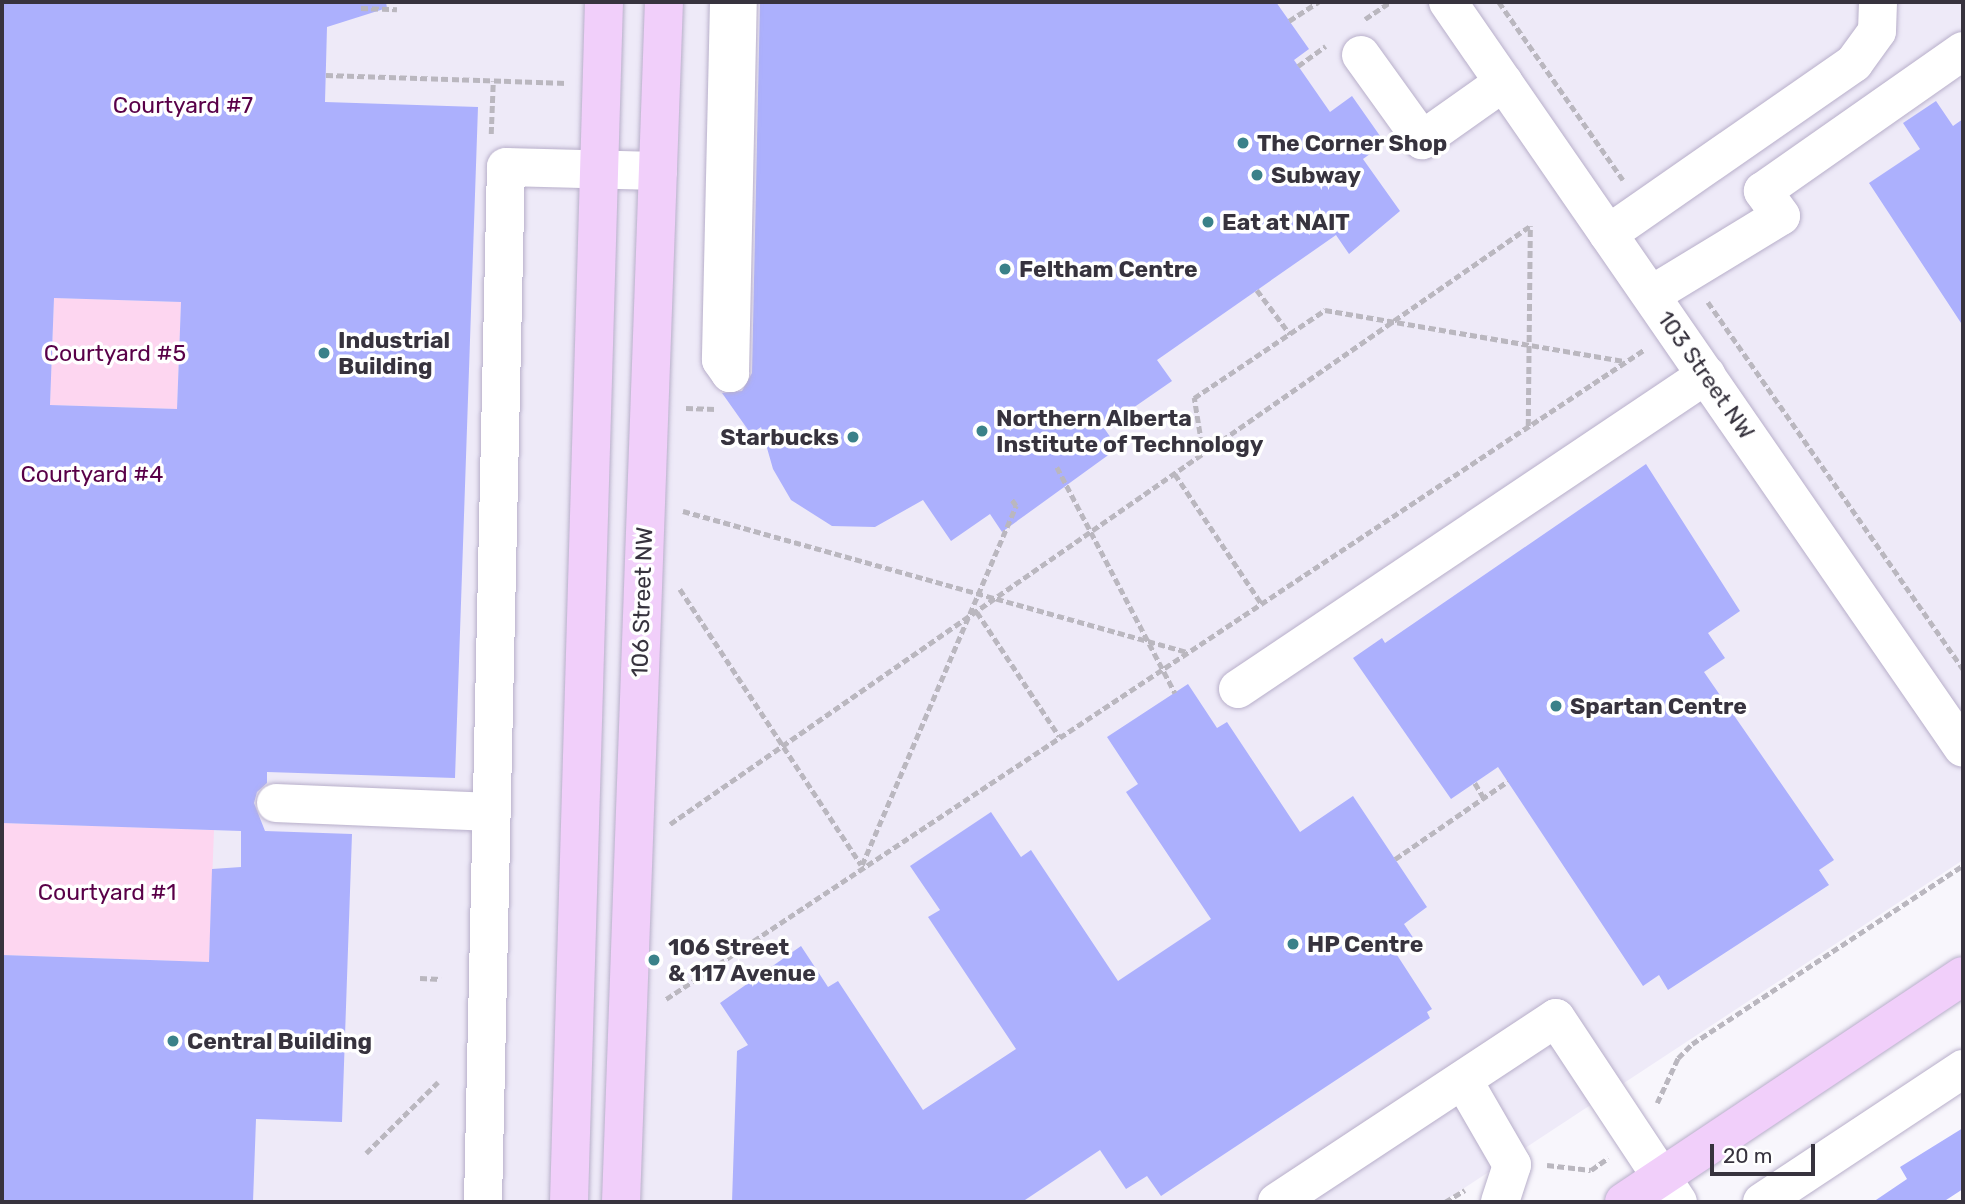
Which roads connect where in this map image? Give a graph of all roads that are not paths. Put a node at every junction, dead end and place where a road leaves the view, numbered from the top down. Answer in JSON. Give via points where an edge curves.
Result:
{"nodes":[{"id":1,"x":604,"y":2,"type":"edge"},
{"id":2,"x":664,"y":2,"type":"edge"},
{"id":3,"x":729,"y":2,"type":"edge"},
{"id":4,"x":738,"y":2,"type":"edge"},
{"id":5,"x":1448,"y":2,"type":"edge"},
{"id":6,"x":1878,"y":2,"type":"edge"},
{"id":7,"x":1963,"y":51,"type":"edge"},
{"id":8,"x":1361,"y":55,"type":"dead end"},
{"id":9,"x":1504,"y":82,"type":"junction"},
{"id":10,"x":599,"y":169,"type":"junction"},
{"id":11,"x":658,"y":171,"type":"junction"},
{"id":12,"x":1608,"y":234,"type":"junction"},
{"id":13,"x":1651,"y":296,"type":"junction"},
{"id":14,"x":1706,"y":375,"type":"junction"},
{"id":15,"x":1238,"y":689,"type":"dead end"},
{"id":16,"x":1963,"y":748,"type":"edge"},
{"id":17,"x":276,"y":803,"type":"dead end"},
{"id":18,"x":492,"y":812,"type":"junction"},
{"id":19,"x":1963,"y":976,"type":"edge"},
{"id":20,"x":1963,"y":1069,"type":"edge"},
{"id":21,"x":1463,"y":1080,"type":"junction"},
{"id":22,"x":1657,"y":1170,"type":"edge"},
{"id":23,"x":484,"y":1202,"type":"edge"},
{"id":24,"x":569,"y":1202,"type":"edge"},
{"id":25,"x":621,"y":1202,"type":"edge"},
{"id":26,"x":1277,"y":1202,"type":"edge"},
{"id":27,"x":1500,"y":1202,"type":"edge"},
{"id":28,"x":1624,"y":1202,"type":"edge"},
{"id":29,"x":1762,"y":1202,"type":"edge"}],
"edges":[{"from":1,"to":10,"type":"main road"},
{"from":2,"to":11,"type":"main road","name":"106 Street NW"},
{"from":3,"to":4,"type":"street","via":[[721,360],[730,373]]},
{"from":5,"to":9,"type":"street","name":"103 Street NW"},
{"from":6,"to":12,"type":"street","via":[[1877,31],[1854,62]]},
{"from":7,"to":13,"type":"street","via":[[1763,191],[1780,216]]},
{"from":8,"to":9,"type":"street","via":[[1422,141]]},
{"from":9,"to":12,"type":"street","name":"103 Street NW"},
{"from":10,"to":11,"type":"street"},
{"from":10,"to":18,"type":"street","via":[[506,167]]},
{"from":10,"to":24,"type":"main road"},
{"from":11,"to":25,"type":"main road","name":"106 Street NW"},
{"from":12,"to":13,"type":"street","name":"103 Street NW"},
{"from":13,"to":14,"type":"street","name":"103 Street NW"},
{"from":14,"to":15,"type":"street"},
{"from":14,"to":16,"type":"street","name":"103 Street NW"},
{"from":17,"to":18,"type":"street"},
{"from":18,"to":23,"type":"street"},
{"from":19,"to":22,"type":"main road"},
{"from":20,"to":29,"type":"street"},
{"from":21,"to":22,"type":"street","via":[[1556,1018]]},
{"from":21,"to":26,"type":"street"},
{"from":21,"to":27,"type":"street","via":[[1513,1165]]},
{"from":22,"to":28,"type":"main road"}]}
